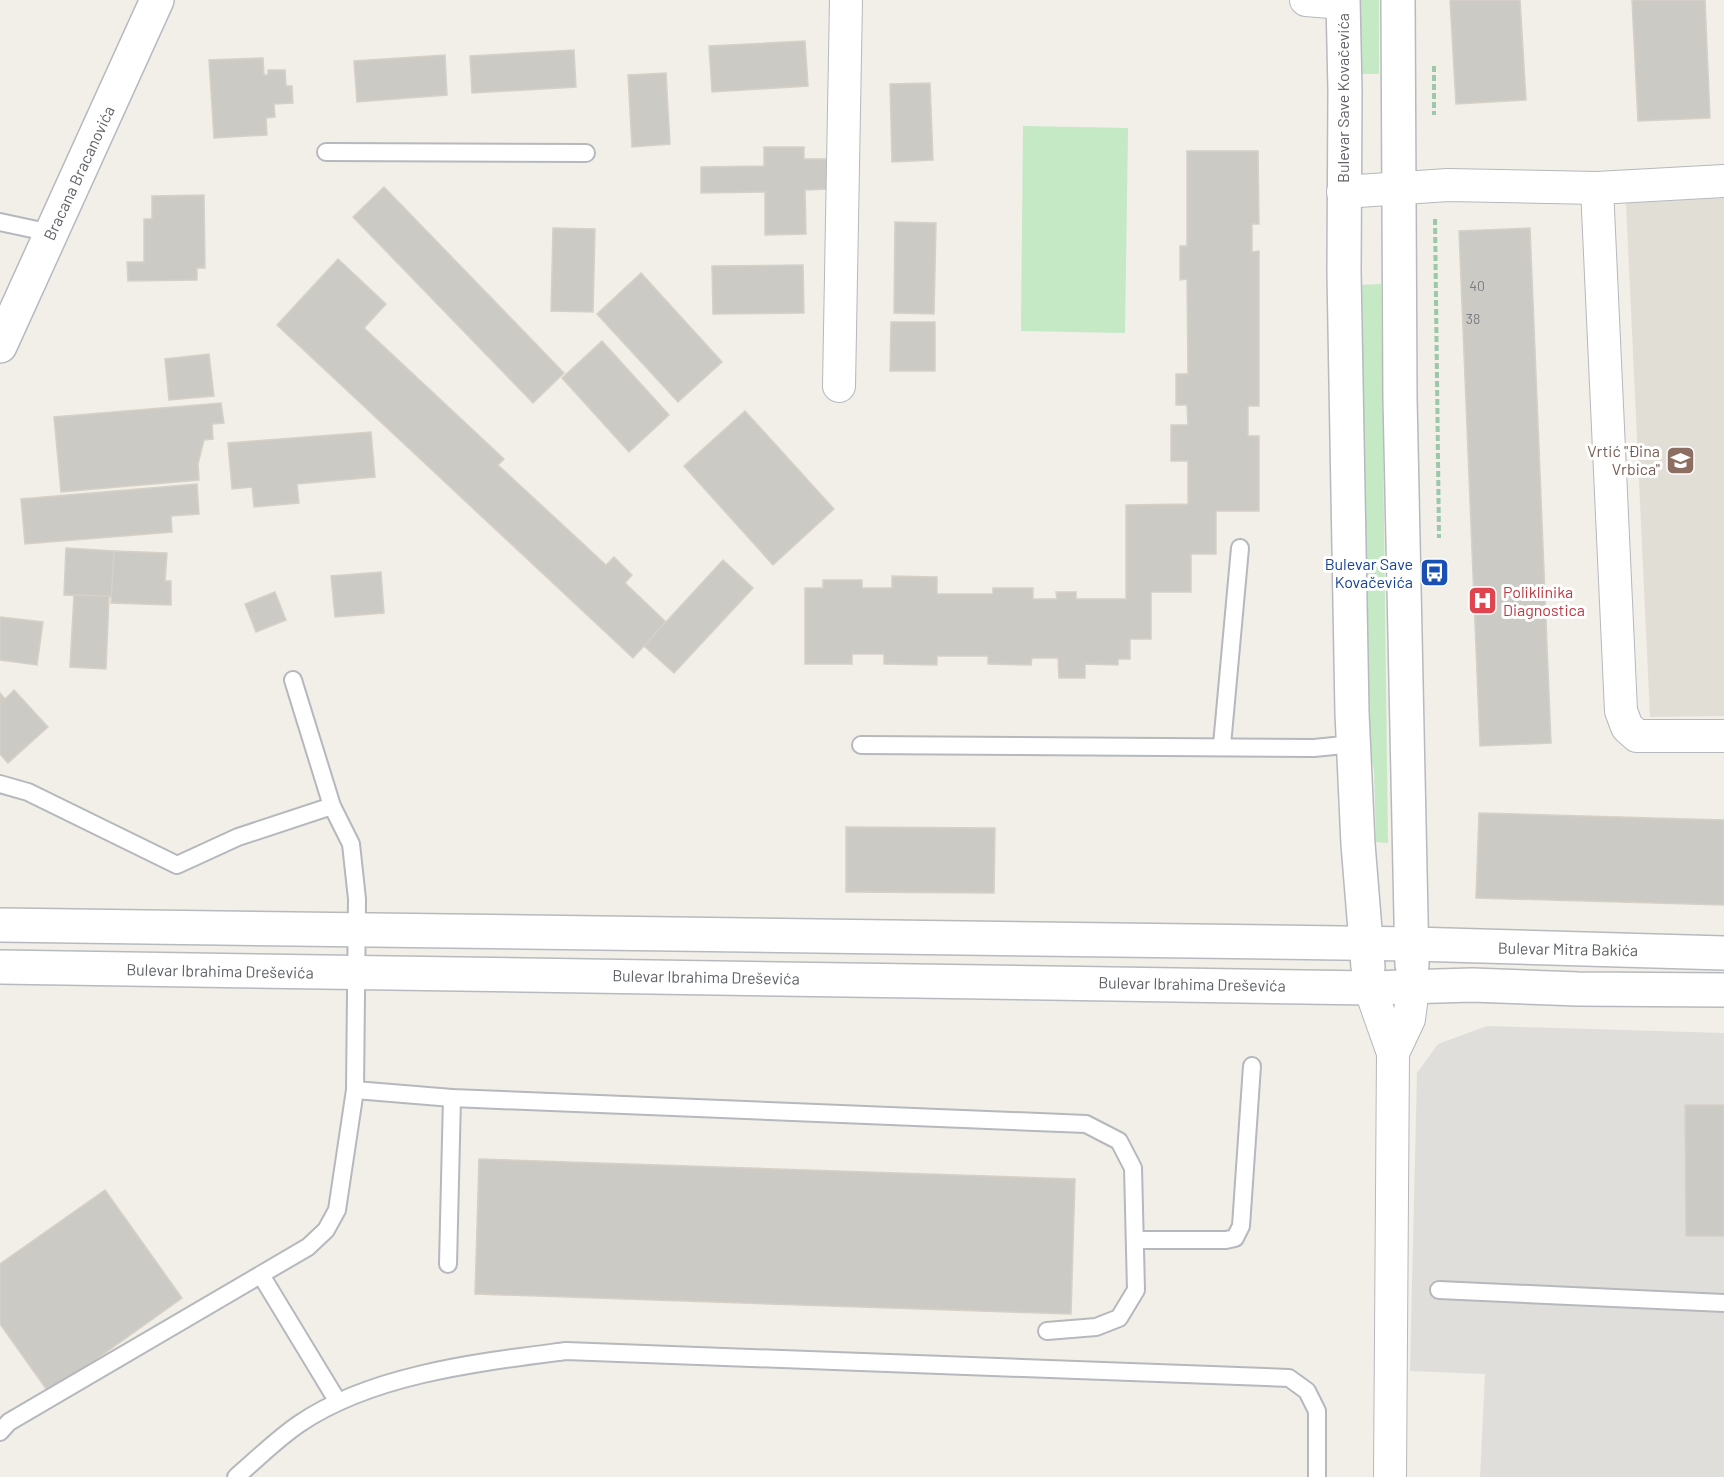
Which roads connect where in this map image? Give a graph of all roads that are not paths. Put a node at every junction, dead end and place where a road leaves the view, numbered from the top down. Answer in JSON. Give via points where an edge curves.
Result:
{"nodes":[{"id":1,"x":158,"y":0,"type":"edge"},
{"id":2,"x":846,"y":0,"type":"edge"},
{"id":3,"x":1306,"y":0,"type":"edge"},
{"id":4,"x":1398,"y":0,"type":"edge"},
{"id":5,"x":1343,"y":1,"type":"edge"},
{"id":6,"x":326,"y":152,"type":"dead end"},
{"id":7,"x":586,"y":153,"type":"dead end"},
{"id":8,"x":1724,"y":181,"type":"edge"},
{"id":9,"x":1597,"y":188,"type":"junction"},
{"id":10,"x":1401,"y":189,"type":"junction"},
{"id":11,"x":1343,"y":192,"type":"junction"},
{"id":12,"x":0,"y":222,"type":"edge"},
{"id":13,"x":51,"y":233,"type":"junction"},
{"id":14,"x":0,"y":346,"type":"edge"},
{"id":15,"x":838,"y":386,"type":"dead end"},
{"id":16,"x":1240,"y":548,"type":"dead end"},
{"id":17,"x":292,"y":680,"type":"dead end"},
{"id":18,"x":1724,"y":736,"type":"edge"},
{"id":19,"x":1354,"y":744,"type":"junction"},
{"id":20,"x":861,"y":745,"type":"dead end"},
{"id":21,"x":1222,"y":745,"type":"junction"},
{"id":22,"x":0,"y":784,"type":"edge"},
{"id":23,"x":332,"y":806,"type":"junction"},
{"id":24,"x":0,"y":924,"type":"edge"},
{"id":25,"x":357,"y":930,"type":"junction"},
{"id":26,"x":1412,"y":944,"type":"junction"},
{"id":27,"x":1365,"y":945,"type":"junction"},
{"id":28,"x":1724,"y":952,"type":"edge"},
{"id":29,"x":0,"y":967,"type":"edge"},
{"id":30,"x":354,"y":974,"type":"junction"},
{"id":31,"x":1413,"y":987,"type":"junction"},
{"id":32,"x":1370,"y":988,"type":"junction"},
{"id":33,"x":1724,"y":990,"type":"edge"},
{"id":34,"x":1393,"y":1053,"type":"junction"},
{"id":35,"x":1252,"y":1066,"type":"dead end"},
{"id":36,"x":355,"y":1090,"type":"junction"},
{"id":37,"x":452,"y":1098,"type":"junction"},
{"id":38,"x":1135,"y":1240,"type":"junction"},
{"id":39,"x":448,"y":1264,"type":"dead end"},
{"id":40,"x":261,"y":1275,"type":"junction"},
{"id":41,"x":1439,"y":1290,"type":"dead end"},
{"id":42,"x":1724,"y":1303,"type":"edge"},
{"id":43,"x":1047,"y":1331,"type":"dead end"},
{"id":44,"x":338,"y":1402,"type":"junction"},
{"id":45,"x":0,"y":1432,"type":"edge"},
{"id":46,"x":236,"y":1477,"type":"edge"},
{"id":47,"x":1317,"y":1477,"type":"edge"},
{"id":48,"x":1390,"y":1477,"type":"edge"}],
"edges":[{"from":1,"to":13,"type":"street","name":"Bracana Bracanovića"},
{"from":2,"to":15,"type":"street"},
{"from":3,"to":5,"type":"street"},
{"from":4,"to":10,"type":"street"},
{"from":5,"to":11,"type":"street","name":"Bulevar Save Kovačevića"},
{"from":6,"to":7,"type":"lane"},
{"from":8,"to":9,"type":"street"},
{"from":9,"to":10,"type":"street"},
{"from":9,"to":18,"type":"street","via":[[1621,711],[1627,727],[1637,736]]},
{"from":10,"to":11,"type":"street"},
{"from":10,"to":26,"type":"street","via":[[1400,409]]},
{"from":11,"to":19,"type":"street","name":"Bulevar Save Kovačevića"},
{"from":12,"to":13,"type":"lane"},
{"from":13,"to":14,"type":"street","name":"Bracana Bracanovića"},
{"from":16,"to":21,"type":"lane"},
{"from":17,"to":23,"type":"lane"},
{"from":19,"to":21,"type":"lane","via":[[1314,748]]},
{"from":19,"to":27,"type":"street","name":"Bulevar Save Kovačevića"},
{"from":20,"to":21,"type":"lane"},
{"from":22,"to":23,"type":"lane","via":[[28,792],[177,865],[238,837]]},
{"from":23,"to":25,"type":"lane","via":[[351,844]]},
{"from":24,"to":25,"type":"street"},
{"from":25,"to":27,"type":"street"},
{"from":25,"to":30,"type":"lane"},
{"from":26,"to":27,"type":"street"},
{"from":26,"to":28,"type":"street","name":"Bulevar Mitra Bakića"},
{"from":26,"to":31,"type":"street"},
{"from":27,"to":32,"type":"street","name":"Bulevar Save Kovačevića"},
{"from":29,"to":30,"type":"street","name":"Bulevar Ibrahima Dreševića"},
{"from":30,"to":32,"type":"street","name":"Bulevar Ibrahima Dreševića"},
{"from":30,"to":36,"type":"lane"},
{"from":31,"to":32,"type":"street","name":"Bulevar Ibrahima Dreševića"},
{"from":31,"to":33,"type":"street"},
{"from":31,"to":34,"type":"street","via":[[1409,1019]]},
{"from":32,"to":34,"type":"street"},
{"from":34,"to":48,"type":"street"},
{"from":35,"to":38,"type":"lane","via":[[1241,1226],[1235,1238]]},
{"from":36,"to":37,"type":"lane"},
{"from":36,"to":40,"type":"lane","via":[[337,1210],[326,1230],[308,1247]]},
{"from":37,"to":38,"type":"lane","via":[[1086,1124],[1119,1141],[1133,1168]]},
{"from":37,"to":39,"type":"lane"},
{"from":38,"to":43,"type":"lane","via":[[1136,1290],[1119,1318],[1096,1327]]},
{"from":40,"to":44,"type":"lane"},
{"from":40,"to":45,"type":"lane","via":[[9,1422]]},
{"from":41,"to":42,"type":"lane"},
{"from":44,"to":46,"type":"lane","via":[[299,1424]]},
{"from":44,"to":47,"type":"lane","via":[[460,1365],[566,1351],[1289,1378],[1307,1391],[1317,1411]]}]}
